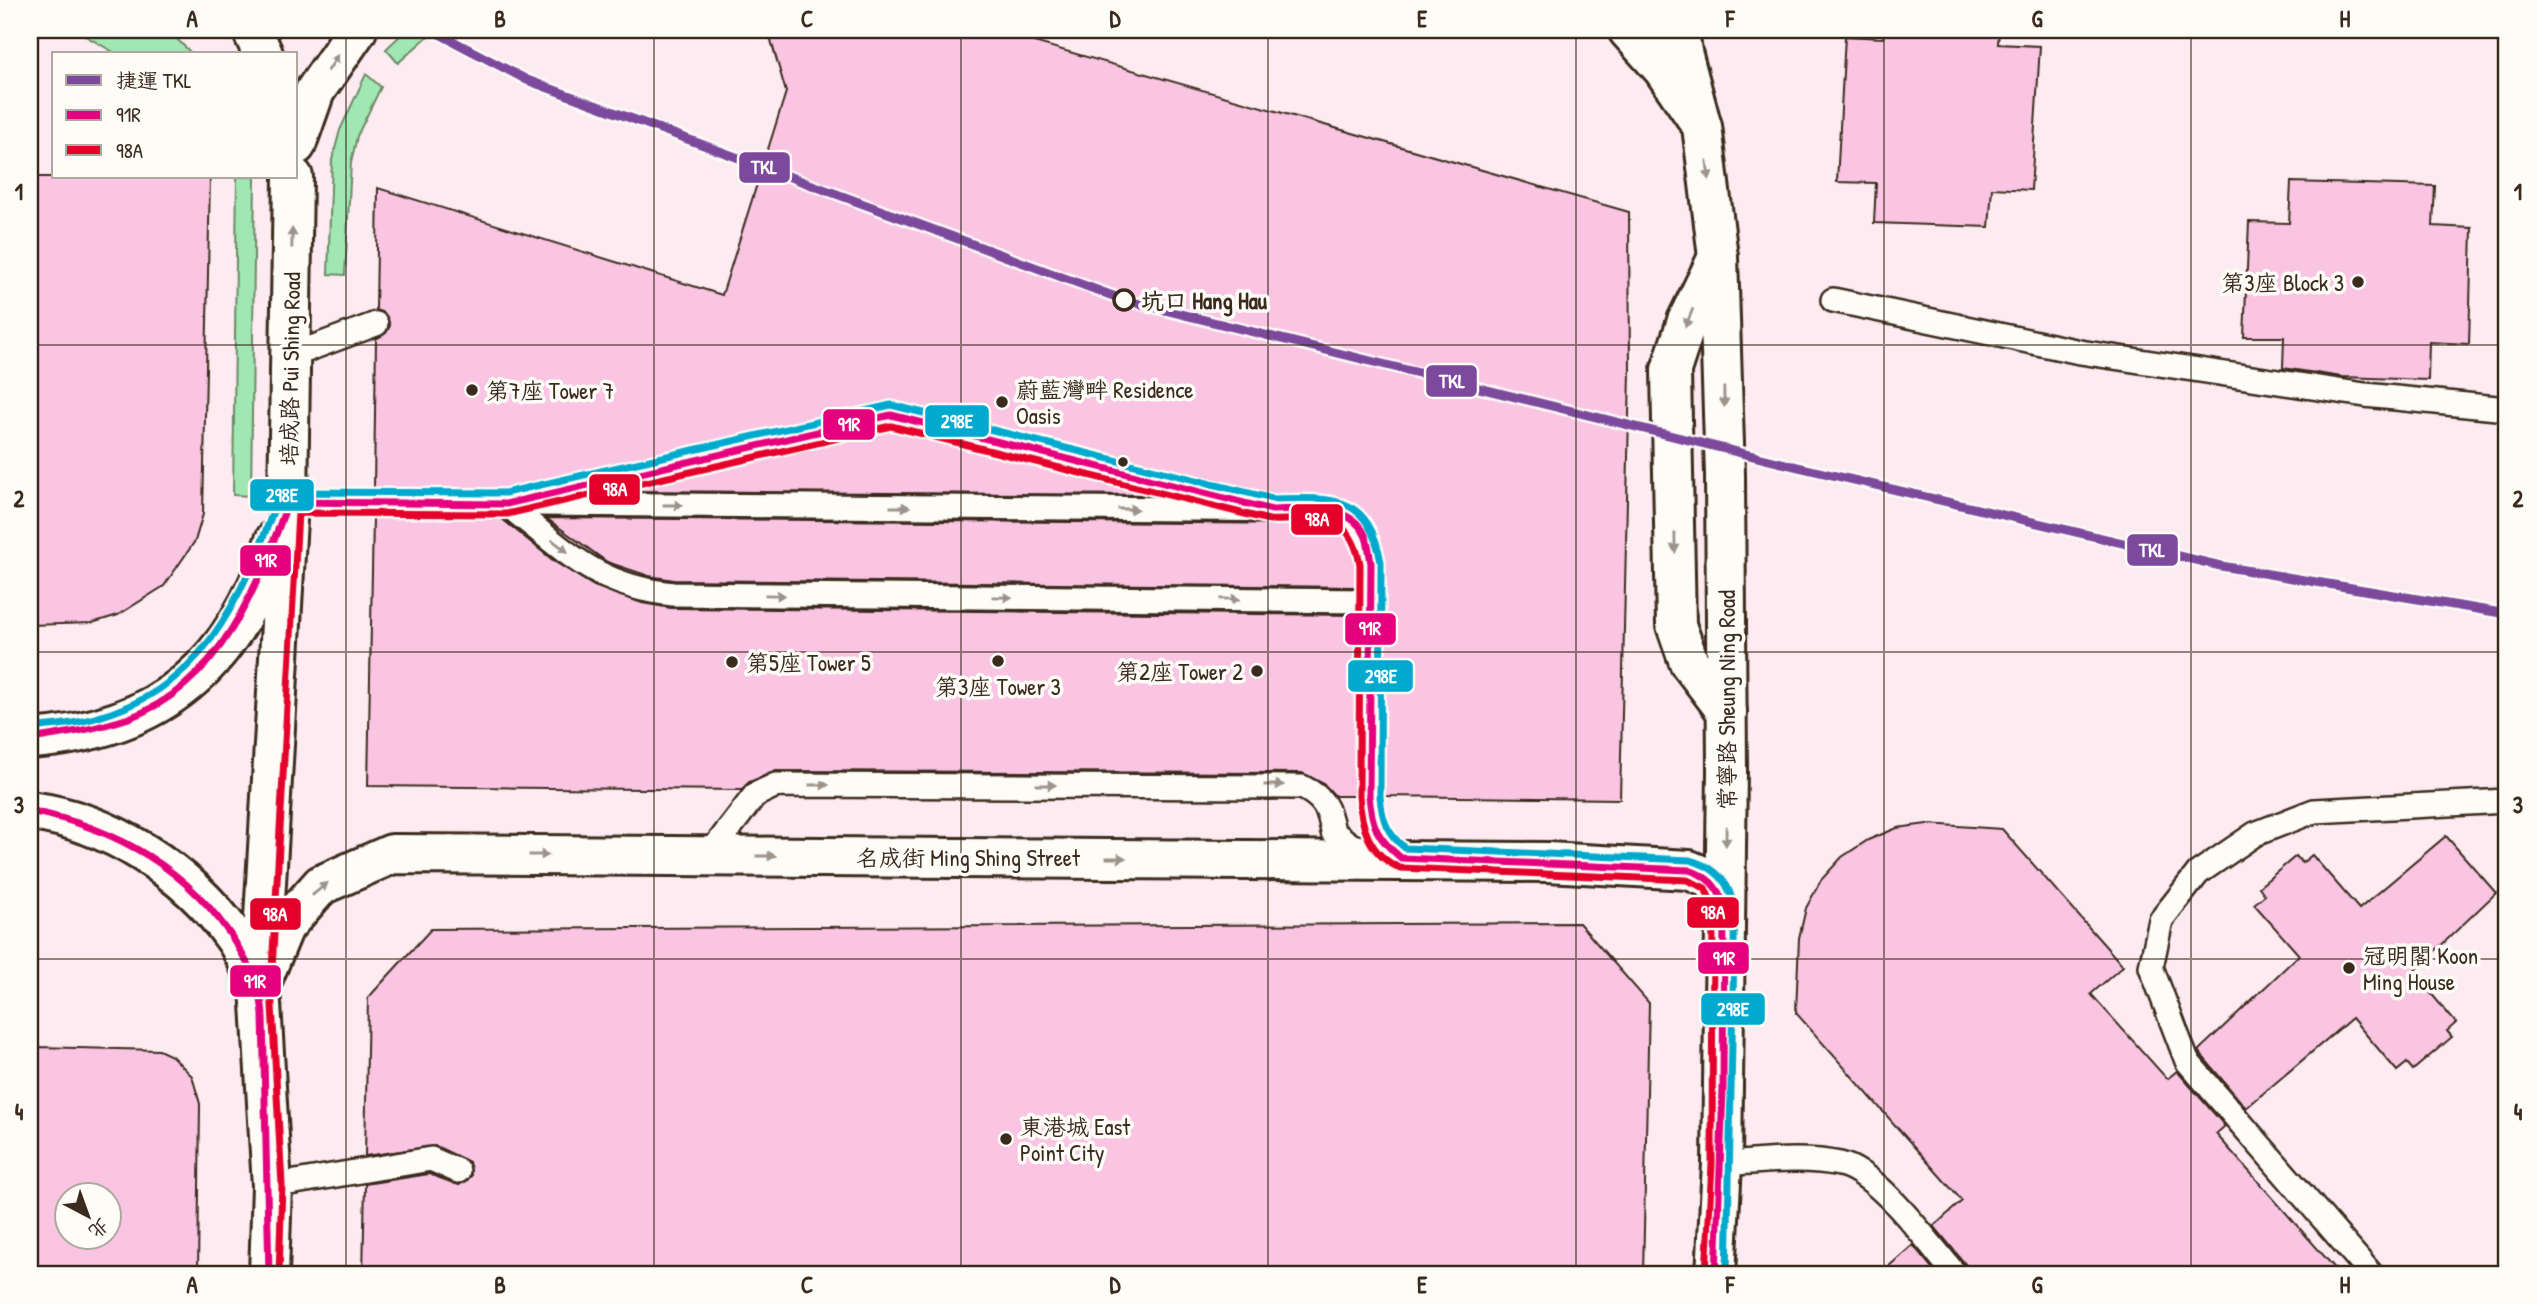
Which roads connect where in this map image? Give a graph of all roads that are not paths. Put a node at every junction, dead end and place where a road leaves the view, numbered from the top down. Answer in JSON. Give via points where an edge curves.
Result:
{"nodes":[{"id":1,"x":253,"y":30,"type":"edge"},
{"id":2,"x":357,"y":30,"type":"edge"},
{"id":3,"x":1628,"y":30,"type":"edge"},
{"id":4,"x":1679,"y":30,"type":"edge"},
{"id":5,"x":263,"y":52,"type":"edge"},
{"id":6,"x":1702,"y":126,"type":"junction"},
{"id":7,"x":298,"y":139,"type":"edge"},
{"id":8,"x":293,"y":178,"type":"edge"},
{"id":9,"x":1718,"y":257,"type":"junction"},
{"id":10,"x":1833,"y":300,"type":"dead end"},
{"id":11,"x":376,"y":324,"type":"dead end"},
{"id":12,"x":290,"y":356,"type":"junction"},
{"id":13,"x":2507,"y":409,"type":"edge"},
{"id":14,"x":288,"y":502,"type":"junction"},
{"id":15,"x":506,"y":504,"type":"junction"},
{"id":16,"x":1272,"y":510,"type":"junction"},
{"id":17,"x":1371,"y":601,"type":"junction"},
{"id":18,"x":1727,"y":712,"type":"junction"},
{"id":19,"x":30,"y":739,"type":"edge"},
{"id":20,"x":2507,"y":801,"type":"edge"},
{"id":21,"x":30,"y":811,"type":"edge"},
{"id":22,"x":709,"y":855,"type":"junction"},
{"id":23,"x":1401,"y":858,"type":"junction"},
{"id":24,"x":1724,"y":904,"type":"junction"},
{"id":25,"x":260,"y":987,"type":"junction"},
{"id":26,"x":1722,"y":1164,"type":"junction"},
{"id":27,"x":458,"y":1171,"type":"dead end"},
{"id":28,"x":272,"y":1186,"type":"junction"},
{"id":29,"x":269,"y":1274,"type":"edge"},
{"id":30,"x":1716,"y":1274,"type":"edge"},
{"id":31,"x":1955,"y":1274,"type":"edge"},
{"id":32,"x":2371,"y":1274,"type":"edge"}],
"edges":[{"from":1,"to":5,"type":"street"},
{"from":7,"to":2,"type":"street","one_way":true,"via":[[315,91]]},
{"from":3,"to":6,"type":"street","name":"常寧路 Sheung Ning Road","via":[[1663,69]]},
{"from":4,"to":6,"type":"street","name":"常寧路 Sheung Ning Road"},
{"from":6,"to":9,"type":"street","name":"常寧路 Sheung Ning Road","one_way":true},
{"from":12,"to":8,"type":"street","name":"培成路 Pui Shing Road","one_way":true},
{"from":9,"to":18,"type":"street","name":"常寧路 Sheung Ning Road","one_way":true},
{"from":9,"to":18,"type":"street","one_way":true,"via":[[1687,321],[1671,370],[1676,625],[1689,662]]},
{"from":10,"to":13,"type":"lane","via":[[2080,352],[2365,395]]},
{"from":11,"to":12,"type":"lane"},
{"from":12,"to":14,"type":"street","name":"培成路 Pui Shing Road"},
{"from":14,"to":15,"type":"lane"},
{"from":14,"to":19,"type":"street","via":[[245,612],[200,673],[173,694],[106,728]]},
{"from":14,"to":25,"type":"street","name":"培成路 Pui Shing Road"},
{"from":15,"to":16,"type":"lane","one_way":true},
{"from":15,"to":16,"type":"lane","via":[[891,415]]},
{"from":15,"to":17,"type":"lane","one_way":true,"via":[[593,572],[645,591]]},
{"from":16,"to":17,"type":"lane","via":[[1326,510],[1350,519],[1365,534]]},
{"from":17,"to":23,"type":"lane","via":[[1371,816],[1380,841]]},
{"from":18,"to":24,"type":"street","name":"常寧路 Sheung Ning Road","one_way":true},
{"from":20,"to":32,"type":"lane","via":[[2314,811],[2255,834],[2198,873],[2161,920],[2151,967],[2187,1060]]},
{"from":21,"to":25,"type":"street","via":[[92,826],[164,867],[235,939]]},
{"from":22,"to":23,"type":"street","name":"名成街 Ming Shing Street","one_way":true},
{"from":22,"to":23,"type":"lane","one_way":true,"via":[[755,795],[776,785],[1261,785],[1302,787],[1320,796],[1329,810],[1333,832],[1352,846]]},
{"from":25,"to":22,"type":"street","name":"名成街 Ming Shing Street","one_way":true,"via":[[284,927],[321,885],[392,854]]},
{"from":23,"to":24,"type":"street","name":"名成街 Ming Shing Street","via":[[1689,870],[1713,880]]},
{"from":24,"to":26,"type":"street","name":"常寧路 Sheung Ning Road"},
{"from":25,"to":28,"type":"street","name":"培成路 Pui Shing Road"},
{"from":26,"to":30,"type":"street","name":"常寧路 Sheung Ning Road"},
{"from":26,"to":31,"type":"lane","via":[[1842,1164],[1883,1190]]},
{"from":27,"to":28,"type":"lane","via":[[431,1159]]},
{"from":28,"to":29,"type":"street","name":"培成路 Pui Shing Road"}]}
